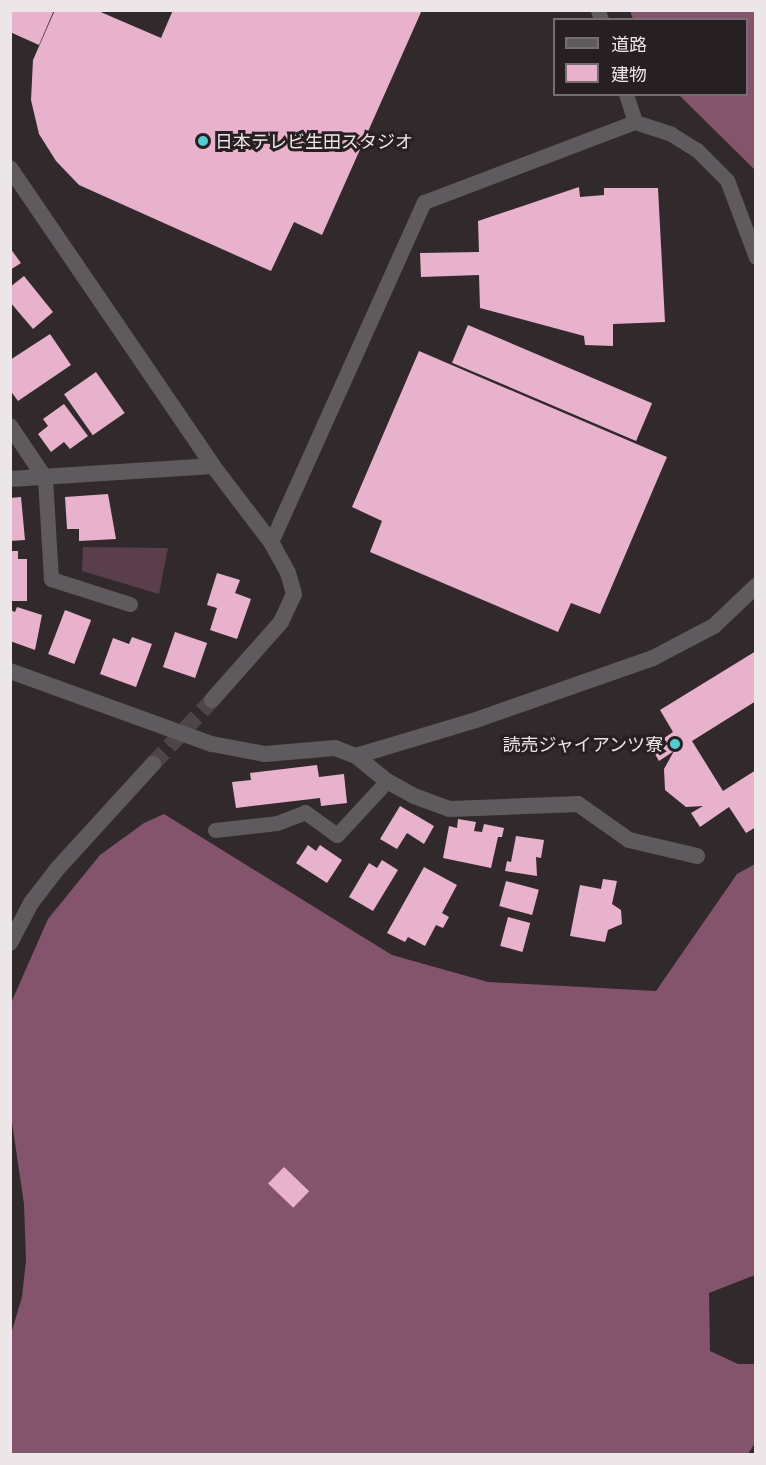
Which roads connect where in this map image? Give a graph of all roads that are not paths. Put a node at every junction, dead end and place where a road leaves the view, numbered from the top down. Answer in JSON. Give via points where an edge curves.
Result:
{"nodes":[{"id":1,"x":627,"y":96,"type":"edge"},
{"id":2,"x":635,"y":122,"type":"junction"},
{"id":3,"x":10,"y":168,"type":"edge"},
{"id":4,"x":756,"y":256,"type":"edge"},
{"id":5,"x":10,"y":426,"type":"edge"},
{"id":6,"x":213,"y":466,"type":"junction"},
{"id":7,"x":10,"y":478,"type":"edge"},
{"id":8,"x":45,"y":478,"type":"junction"},
{"id":9,"x":271,"y":542,"type":"junction"},
{"id":10,"x":756,"y":586,"type":"edge"},
{"id":11,"x":130,"y":604,"type":"dead end"},
{"id":12,"x":10,"y":670,"type":"edge"},
{"id":13,"x":212,"y":700,"type":"tunnel mouth"},
{"id":14,"x":356,"y":756,"type":"junction"},
{"id":15,"x":153,"y":764,"type":"tunnel mouth"},
{"id":16,"x":387,"y":781,"type":"junction"},
{"id":17,"x":214,"y":830,"type":"dead end"},
{"id":18,"x":697,"y":856,"type":"dead end"},
{"id":19,"x":10,"y":944,"type":"edge"}],
"edges":[{"from":1,"to":2,"type":"lane"},
{"from":2,"to":4,"type":"lane","via":[[680,139],[727,180]]},
{"from":2,"to":9,"type":"lane","via":[[424,202]]},
{"from":3,"to":6,"type":"street"},
{"from":5,"to":8,"type":"street"},
{"from":6,"to":8,"type":"street"},
{"from":6,"to":9,"type":"street"},
{"from":7,"to":8,"type":"street"},
{"from":8,"to":11,"type":"lane","via":[[51,579]]},
{"from":9,"to":13,"type":"street","via":[[288,573],[294,594],[281,622]]},
{"from":10,"to":14,"type":"street","via":[[714,626],[652,658],[477,720]]},
{"from":12,"to":14,"type":"street","via":[[212,744],[265,754],[335,748]]},
{"from":14,"to":16,"type":"street"},
{"from":15,"to":19,"type":"street","via":[[58,868],[31,903]]},
{"from":16,"to":17,"type":"lane","via":[[337,835],[305,812],[277,823]]},
{"from":16,"to":18,"type":"street","via":[[449,809],[578,804],[629,840]]}]}
